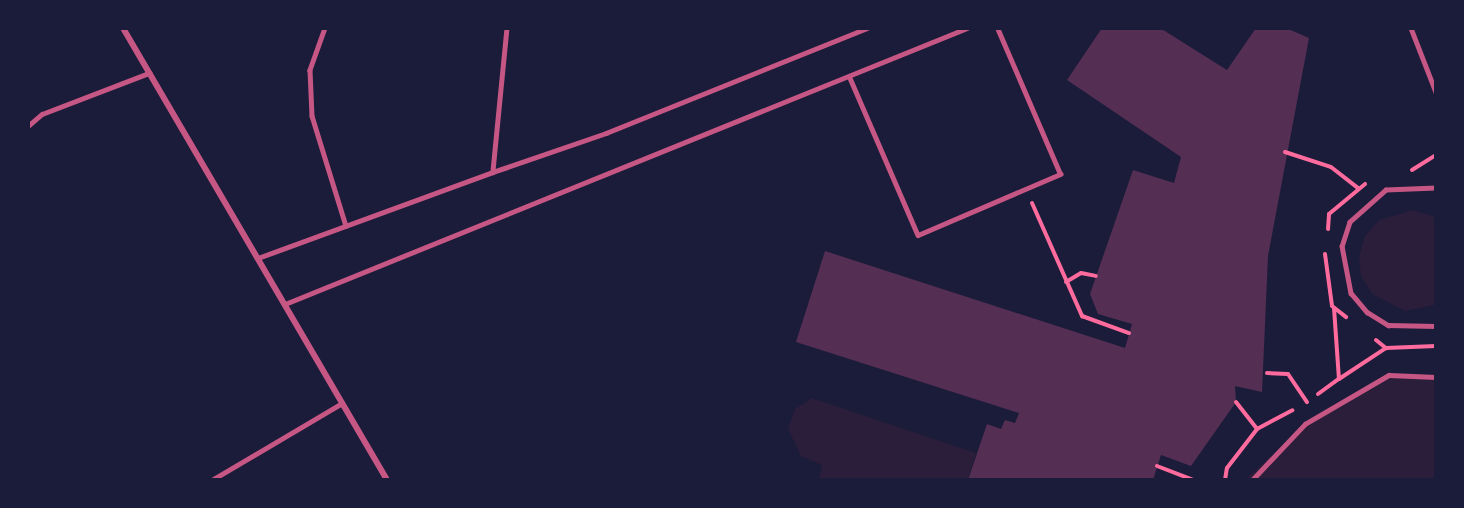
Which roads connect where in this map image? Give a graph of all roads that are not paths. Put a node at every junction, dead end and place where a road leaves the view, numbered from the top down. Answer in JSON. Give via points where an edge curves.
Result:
{"nodes":[{"id":1,"x":123,"y":28,"type":"edge"},
{"id":2,"x":325,"y":28,"type":"edge"},
{"id":3,"x":507,"y":28,"type":"edge"},
{"id":4,"x":867,"y":28,"type":"edge"},
{"id":5,"x":967,"y":28,"type":"edge"},
{"id":6,"x":997,"y":28,"type":"edge"},
{"id":7,"x":1411,"y":28,"type":"edge"},
{"id":8,"x":149,"y":73,"type":"junction"},
{"id":9,"x":850,"y":78,"type":"junction"},
{"id":10,"x":1436,"y":92,"type":"edge"},
{"id":11,"x":28,"y":126,"type":"edge"},
{"id":12,"x":493,"y":172,"type":"junction"},
{"id":13,"x":1436,"y":188,"type":"edge"},
{"id":14,"x":346,"y":226,"type":"junction"},
{"id":15,"x":258,"y":258,"type":"junction"},
{"id":16,"x":285,"y":304,"type":"junction"},
{"id":17,"x":1436,"y":326,"type":"edge"},
{"id":18,"x":1436,"y":377,"type":"edge"},
{"id":19,"x":342,"y":403,"type":"junction"},
{"id":20,"x":213,"y":480,"type":"edge"},
{"id":21,"x":387,"y":480,"type":"edge"},
{"id":22,"x":1252,"y":480,"type":"edge"}],
"edges":[{"from":1,"to":8,"type":"street"},
{"from":2,"to":14,"type":"lane","via":[[310,70],[312,116]]},
{"from":3,"to":12,"type":"lane"},
{"from":4,"to":12,"type":"lane","via":[[606,134]]},
{"from":5,"to":9,"type":"lane"},
{"from":6,"to":9,"type":"lane","via":[[1060,174],[918,235]]},
{"from":7,"to":10,"type":"lane"},
{"from":8,"to":11,"type":"lane","via":[[42,114]]},
{"from":8,"to":15,"type":"street"},
{"from":9,"to":16,"type":"lane"},
{"from":12,"to":14,"type":"lane"},
{"from":13,"to":17,"type":"lane","via":[[1386,190],[1360,210],[1342,246],[1351,293],[1367,312],[1396,326]]},
{"from":14,"to":15,"type":"lane"},
{"from":15,"to":16,"type":"street"},
{"from":16,"to":19,"type":"street"},
{"from":18,"to":22,"type":"lane","via":[[1389,375],[1305,424]]},
{"from":19,"to":20,"type":"lane"},
{"from":19,"to":21,"type":"street"}]}
